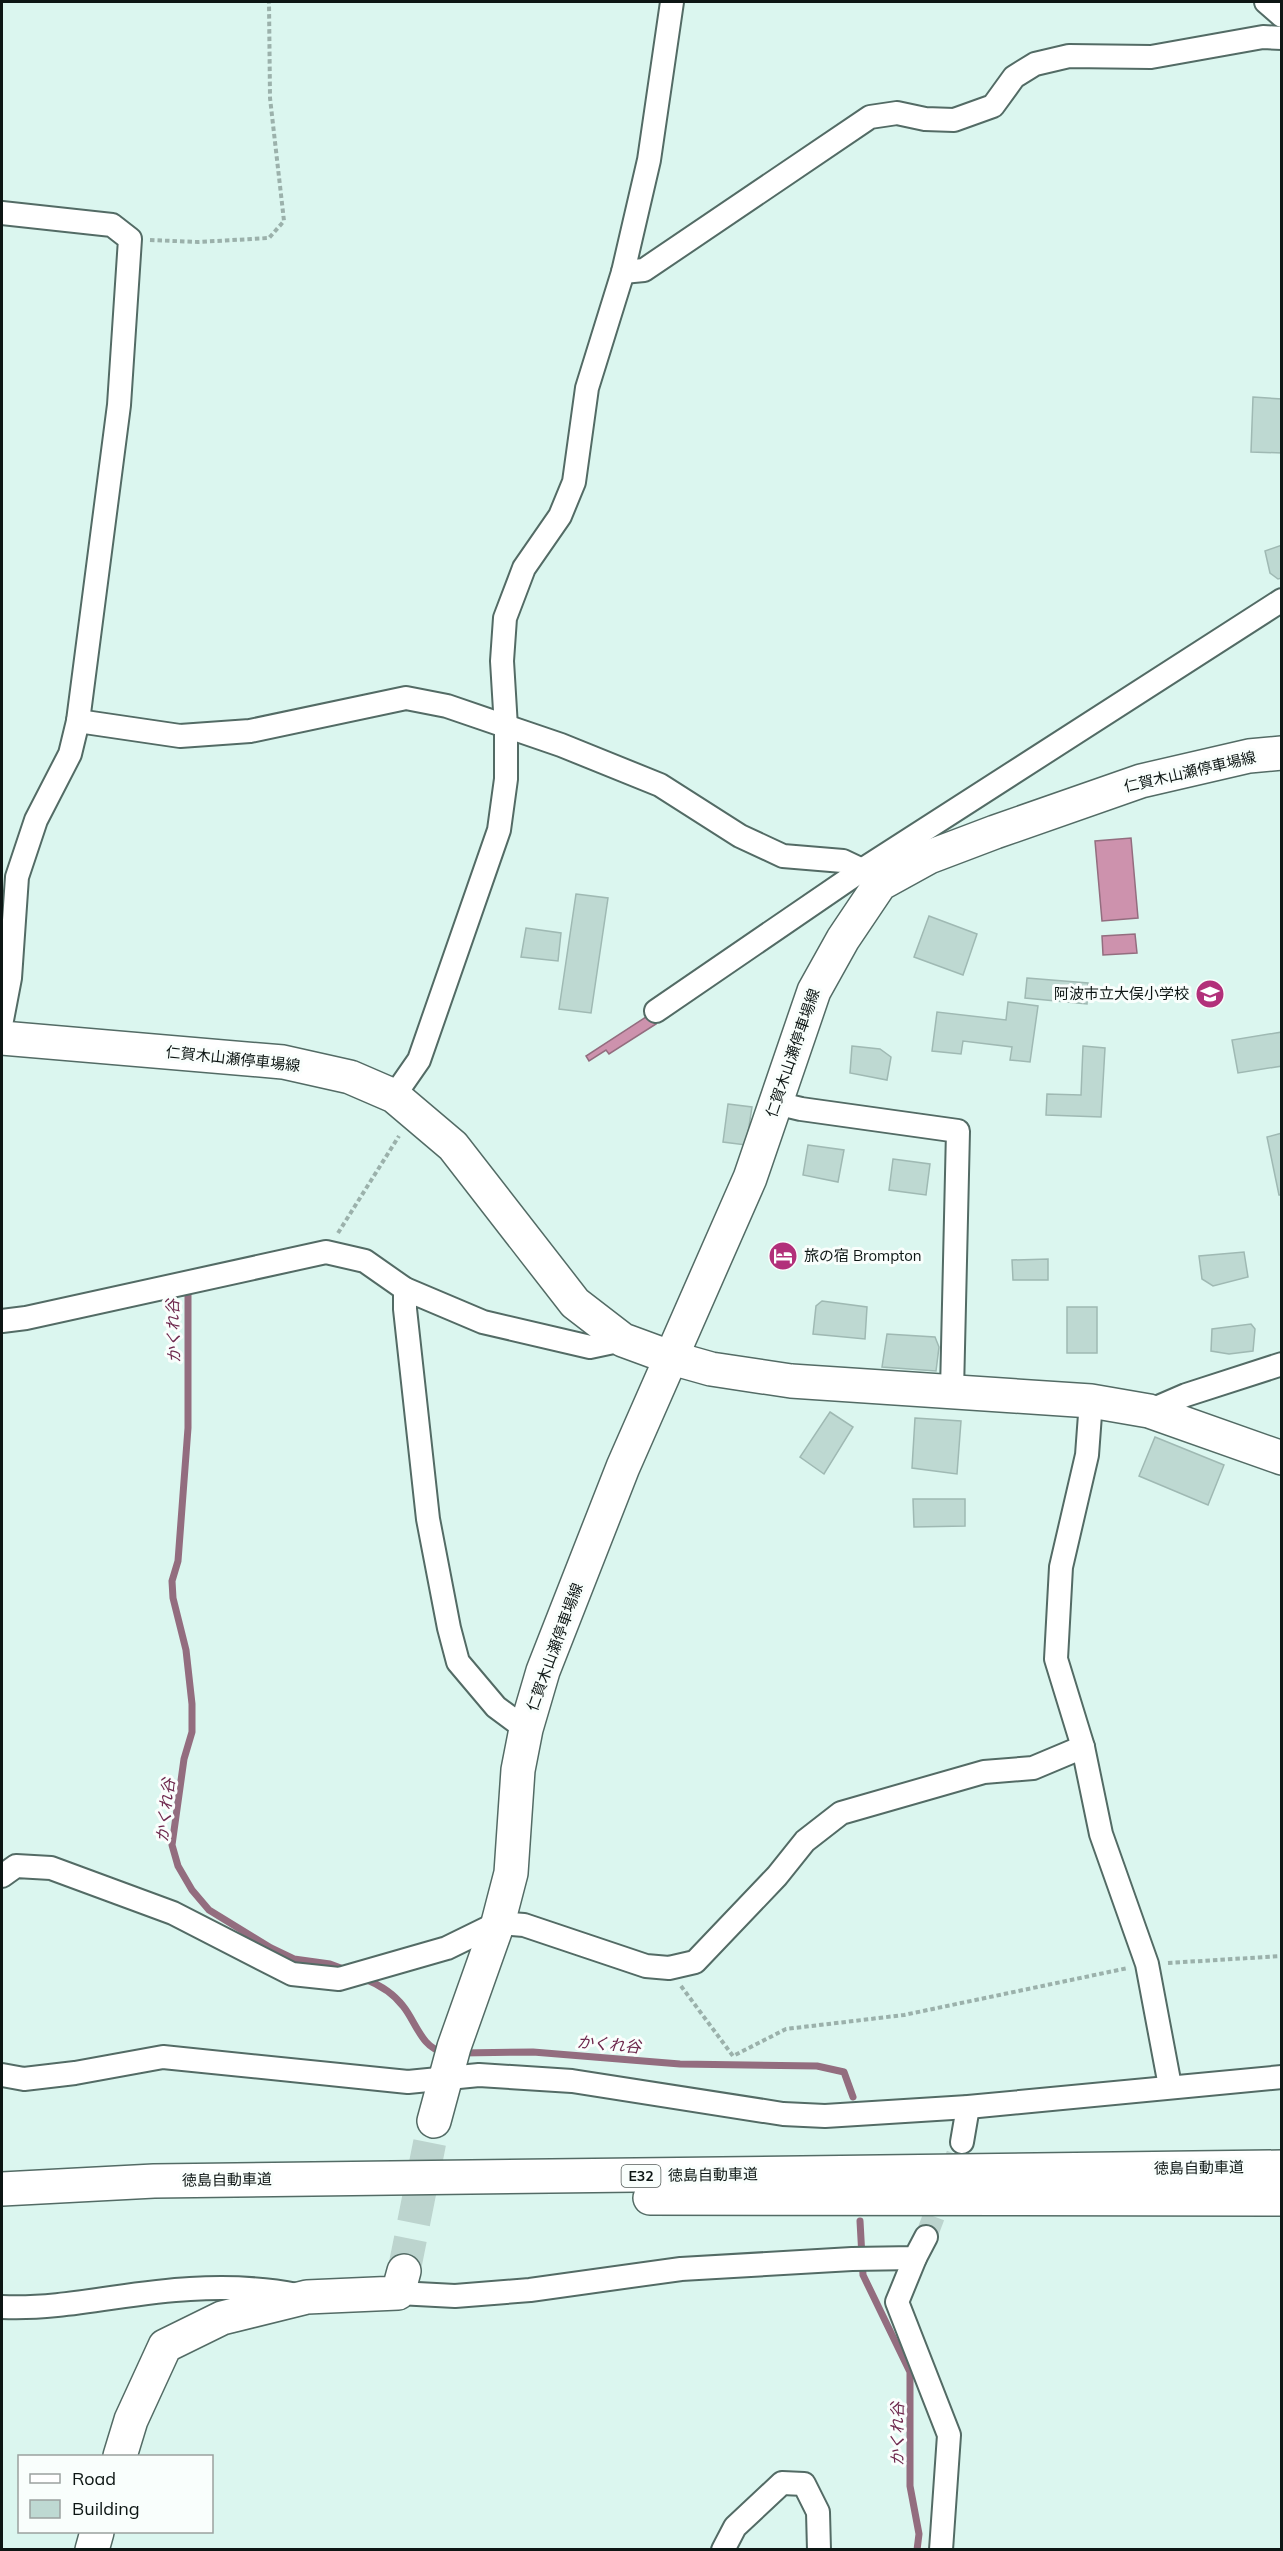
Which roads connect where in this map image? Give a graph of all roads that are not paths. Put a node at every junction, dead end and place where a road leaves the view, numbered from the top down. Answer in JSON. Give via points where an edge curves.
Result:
{"nodes":[{"id":1,"x":672,"y":2,"type":"edge"},
{"id":2,"x":1266,"y":2,"type":"edge"},
{"id":3,"x":1281,"y":16,"type":"edge"},
{"id":4,"x":1281,"y":38,"type":"edge"},
{"id":5,"x":2,"y":213,"type":"edge"},
{"id":6,"x":623,"y":272,"type":"junction"},
{"id":7,"x":1281,"y":600,"type":"edge"},
{"id":8,"x":78,"y":721,"type":"junction"},
{"id":9,"x":506,"y":727,"type":"junction"},
{"id":10,"x":1281,"y":753,"type":"edge"},
{"id":11,"x":871,"y":877,"type":"junction"},
{"id":12,"x":656,"y":1011,"type":"dead end"},
{"id":13,"x":2,"y":1020,"type":"edge"},
{"id":14,"x":2,"y":1038,"type":"edge"},
{"id":15,"x":776,"y":1103,"type":"junction"},
{"id":16,"x":404,"y":1104,"type":"junction"},
{"id":17,"x":405,"y":1289,"type":"junction"},
{"id":18,"x":2,"y":1321,"type":"edge"},
{"id":19,"x":623,"y":1340,"type":"junction"},
{"id":20,"x":672,"y":1358,"type":"junction"},
{"id":21,"x":1281,"y":1364,"type":"edge"},
{"id":22,"x":952,"y":1391,"type":"junction"},
{"id":23,"x":1091,"y":1401,"type":"junction"},
{"id":24,"x":1149,"y":1411,"type":"junction"},
{"id":25,"x":1281,"y":1458,"type":"edge"},
{"id":26,"x":526,"y":1729,"type":"junction"},
{"id":27,"x":1083,"y":1747,"type":"junction"},
{"id":28,"x":2,"y":1875,"type":"edge"},
{"id":29,"x":498,"y":1923,"type":"junction"},
{"id":30,"x":450,"y":2062,"type":"junction"},
{"id":31,"x":2,"y":2075,"type":"edge"},
{"id":32,"x":1281,"y":2077,"type":"edge"},
{"id":33,"x":1170,"y":2086,"type":"junction"},
{"id":34,"x":968,"y":2107,"type":"junction"},
{"id":35,"x":434,"y":2121,"type":"tunnel mouth"},
{"id":36,"x":962,"y":2142,"type":"tunnel mouth"},
{"id":37,"x":1281,"y":2167,"type":"edge"},
{"id":38,"x":2,"y":2189,"type":"edge"},
{"id":39,"x":2,"y":2194,"type":"edge"},
{"id":40,"x":1281,"y":2199,"type":"edge"},
{"id":41,"x":926,"y":2237,"type":"tunnel mouth"},
{"id":42,"x":915,"y":2258,"type":"junction"},
{"id":43,"x":401,"y":2282,"type":"joint"},
{"id":44,"x":307,"y":2297,"type":"junction"},
{"id":45,"x":2,"y":2307,"type":"edge"},
{"id":46,"x":121,"y":2455,"type":"edge"},
{"id":47,"x":97,"y":2533,"type":"edge"},
{"id":48,"x":92,"y":2550,"type":"edge"},
{"id":49,"x":723,"y":2550,"type":"edge"},
{"id":50,"x":819,"y":2550,"type":"edge"},
{"id":51,"x":941,"y":2550,"type":"edge"}],
"edges":[{"from":1,"to":6,"type":"street","via":[[649,160]]},
{"from":2,"to":3,"type":"street"},
{"from":4,"to":6,"type":"street","via":[[1263,37],[1151,57],[1070,56],[1035,64],[1014,77],[993,106],[954,120],[897,114],[870,117],[644,270]]},
{"from":5,"to":8,"type":"street","via":[[112,225],[130,239],[119,405]]},
{"from":6,"to":9,"type":"street","via":[[587,388],[574,482],[560,516],[524,568],[505,618],[502,661]]},
{"from":7,"to":11,"type":"street"},
{"from":8,"to":9,"type":"street","via":[[180,736],[250,731],[406,699],[447,706]]},
{"from":8,"to":13,"type":"street","via":[[70,754],[36,820],[17,877],[10,978]]},
{"from":9,"to":11,"type":"street","via":[[660,785],[740,836],[783,856],[843,861]]},
{"from":9,"to":16,"type":"street","via":[[506,779],[499,830]]},
{"from":10,"to":11,"type":"main road","name":"仁賀木山瀬停車場線","via":[[1249,756],[1141,781]]},
{"from":11,"to":12,"type":"street"},
{"from":11,"to":15,"type":"main road","name":"仁賀木山瀬停車場線","via":[[814,991]]},
{"from":14,"to":16,"type":"main road","name":"仁賀木山瀬停車場線","via":[[283,1062],[350,1077]]},
{"from":15,"to":20,"type":"main road","name":"仁賀木山瀬停車場線","via":[[750,1178]]},
{"from":15,"to":22,"type":"street","via":[[958,1131]]},
{"from":16,"to":19,"type":"main road","name":"仁賀木山瀬停車場線","via":[[453,1146],[575,1303]]},
{"from":17,"to":18,"type":"street","via":[[365,1261],[326,1252]]},
{"from":17,"to":19,"type":"street","via":[[483,1322],[590,1347]]},
{"from":17,"to":26,"type":"street","via":[[428,1519],[458,1662],[496,1707]]},
{"from":19,"to":20,"type":"main road","name":"仁賀木山瀬停車場線"},
{"from":20,"to":22,"type":"main road","via":[[711,1369],[790,1381]]},
{"from":20,"to":26,"type":"main road","name":"仁賀木山瀬停車場線","via":[[610,1499],[543,1671]]},
{"from":21,"to":24,"type":"street"},
{"from":22,"to":23,"type":"main road"},
{"from":23,"to":24,"type":"main road"},
{"from":23,"to":27,"type":"street","via":[[1087,1455],[1060,1567],[1056,1659]]},
{"from":24,"to":25,"type":"main road"},
{"from":26,"to":29,"type":"main road","name":"仁賀木山瀬停車場線","via":[[518,1770],[511,1873]]},
{"from":27,"to":29,"type":"street","via":[[1033,1768],[984,1772],[841,1813],[805,1841],[695,1962],[669,1968],[646,1966],[524,1925]]},
{"from":27,"to":33,"type":"street","via":[[1101,1834],[1147,1964]]},
{"from":28,"to":29,"type":"street","via":[[16,1866],[51,1868],[173,1913],[292,1974],[339,1980],[447,1948]]},
{"from":29,"to":30,"type":"main road","name":"仁賀木山瀬停車場線"},
{"from":30,"to":31,"type":"street","via":[[408,2082],[163,2056],[75,2073],[24,2079]]},
{"from":30,"to":34,"type":"street","via":[[479,2075],[572,2081],[783,2114],[825,2116]]},
{"from":30,"to":35,"type":"main road","name":"仁賀木山瀬停車場線"},
{"from":32,"to":33,"type":"street"},
{"from":33,"to":34,"type":"street"},
{"from":34,"to":36,"type":"street"},
{"from":37,"to":38,"type":"main road","name":"徳島自動車道","number":"E32","via":[[154,2181]]},
{"from":39,"to":40,"type":"main road","name":"徳島自動車道","number":"E32"},
{"from":41,"to":42,"type":"street"},
{"from":42,"to":43,"type":"street","via":[[681,2269],[455,2296]]},
{"from":42,"to":51,"type":"street","via":[[897,2302],[949,2435]]},
{"from":43,"to":44,"type":"main road"},
{"from":44,"to":45,"type":"street","via":[[270,2290],[190,2289],[29,2308]]},
{"from":44,"to":46,"type":"main road","via":[[222,2318],[165,2346],[131,2420]]},
{"from":47,"to":48,"type":"main road"},
{"from":49,"to":50,"type":"street","via":[[735,2527],[782,2483],[804,2484],[818,2512]]}]}
